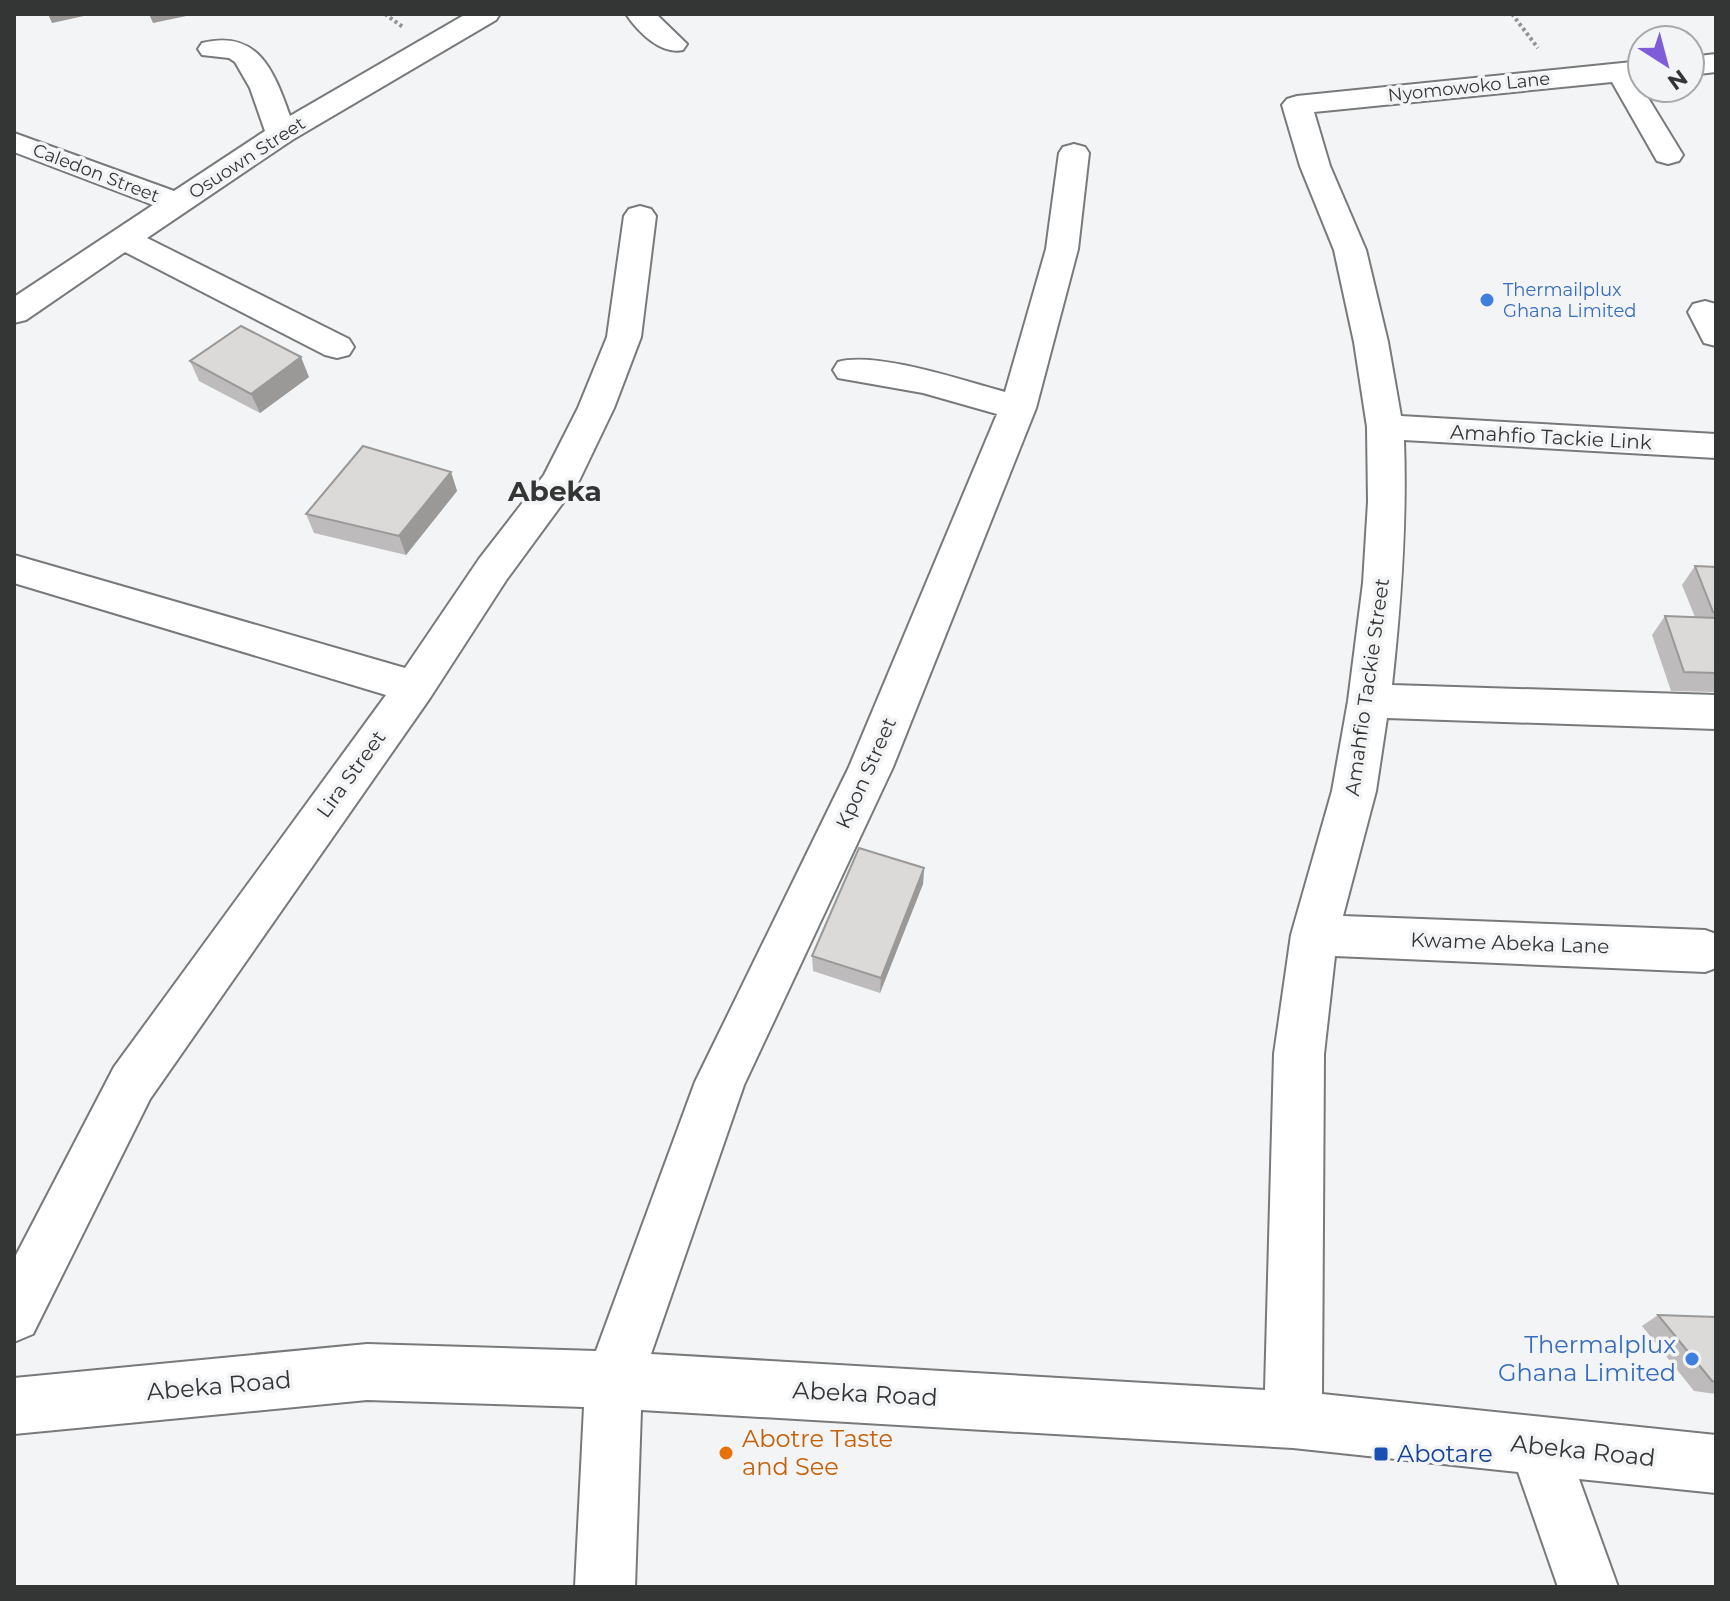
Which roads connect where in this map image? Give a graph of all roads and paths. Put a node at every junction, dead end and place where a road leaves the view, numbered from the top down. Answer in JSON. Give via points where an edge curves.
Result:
{"nodes":[{"id":1,"x":486,"y":14,"type":"edge"},
{"id":2,"x":640,"y":14,"type":"edge"},
{"id":3,"x":673,"y":44,"type":"dead end"},
{"id":4,"x":212,"y":49,"type":"dead end"},
{"id":5,"x":1626,"y":72,"type":"edge"},
{"id":6,"x":1646,"y":104,"type":"edge"},
{"id":7,"x":1297,"y":105,"type":"joint"},
{"id":8,"x":281,"y":134,"type":"junction"},
{"id":9,"x":14,"y":142,"type":"edge"},
{"id":10,"x":1074,"y":153,"type":"dead end"},
{"id":11,"x":1668,"y":155,"type":"dead end"},
{"id":12,"x":177,"y":203,"type":"junction"},
{"id":13,"x":640,"y":216,"type":"dead end"},
{"id":14,"x":124,"y":239,"type":"junction"},
{"id":15,"x":14,"y":312,"type":"edge"},
{"id":16,"x":337,"y":347,"type":"dead end"},
{"id":17,"x":850,"y":370,"type":"dead end"},
{"id":18,"x":1018,"y":408,"type":"junction"},
{"id":19,"x":1385,"y":427,"type":"junction"},
{"id":20,"x":1716,"y":446,"type":"edge"},
{"id":21,"x":14,"y":569,"type":"edge"},
{"id":22,"x":415,"y":687,"type":"junction"},
{"id":23,"x":1369,"y":701,"type":"junction"},
{"id":24,"x":1716,"y":712,"type":"edge"},
{"id":25,"x":1314,"y":935,"type":"junction"},
{"id":26,"x":1705,"y":951,"type":"dead end"},
{"id":27,"x":14,"y":1315,"type":"edge"},
{"id":28,"x":614,"y":1380,"type":"junction"},
{"id":29,"x":14,"y":1406,"type":"edge"},
{"id":30,"x":1293,"y":1420,"type":"junction"},
{"id":31,"x":1538,"y":1446,"type":"junction"},
{"id":32,"x":1716,"y":1464,"type":"edge"},
{"id":33,"x":605,"y":1587,"type":"edge"},
{"id":34,"x":1588,"y":1587,"type":"edge"}],
"edges":[{"from":1,"to":8,"type":"street","name":"Osuown Street"},
{"from":2,"to":3,"type":"street"},
{"from":4,"to":8,"type":"street","via":[[245,55]]},
{"from":5,"to":7,"type":"street","name":"Nyomowoko Lane"},
{"from":6,"to":11,"type":"street"},
{"from":7,"to":19,"type":"street","name":"Amahfio Tackie Street","via":[[1315,166],[1350,250]]},
{"from":8,"to":12,"type":"street","name":"Osuown Street"},
{"from":9,"to":12,"type":"street","name":"Caledon Street"},
{"from":10,"to":18,"type":"street","name":"Kpon Street","via":[[1062,249]]},
{"from":12,"to":14,"type":"street","name":"Osuown Street"},
{"from":13,"to":22,"type":"street","name":"Lira Street","via":[[624,337],[596,408],[560,481],[493,569]]},
{"from":14,"to":15,"type":"street","name":"Osuown Street"},
{"from":14,"to":16,"type":"street"},
{"from":17,"to":18,"type":"street","via":[[924,382]]},
{"from":18,"to":28,"type":"street","name":"Kpon Street","via":[[871,767],[720,1082]]},
{"from":19,"to":20,"type":"street","name":"Amahfio Tackie Link"},
{"from":19,"to":23,"type":"street","name":"Amahfio Tackie Street","via":[[1383,583]]},
{"from":21,"to":22,"type":"street"},
{"from":22,"to":27,"type":"street","name":"Lira Street","via":[[132,1083]]},
{"from":23,"to":24,"type":"street"},
{"from":23,"to":25,"type":"street","name":"Amahfio Tackie Street","via":[[1354,791]]},
{"from":25,"to":26,"type":"street","name":"Kwame Abeka Lane"},
{"from":25,"to":30,"type":"street","name":"Amahfio Tackie Street","via":[[1299,1054]]},
{"from":28,"to":29,"type":"street","name":"Abeka Road","via":[[367,1372]]},
{"from":28,"to":30,"type":"street","name":"Abeka Road"},
{"from":28,"to":33,"type":"street","name":"Kpon Street"},
{"from":30,"to":31,"type":"street","name":"Abeka Road"},
{"from":31,"to":32,"type":"street","name":"Abeka Road"},
{"from":31,"to":34,"type":"street"}]}
